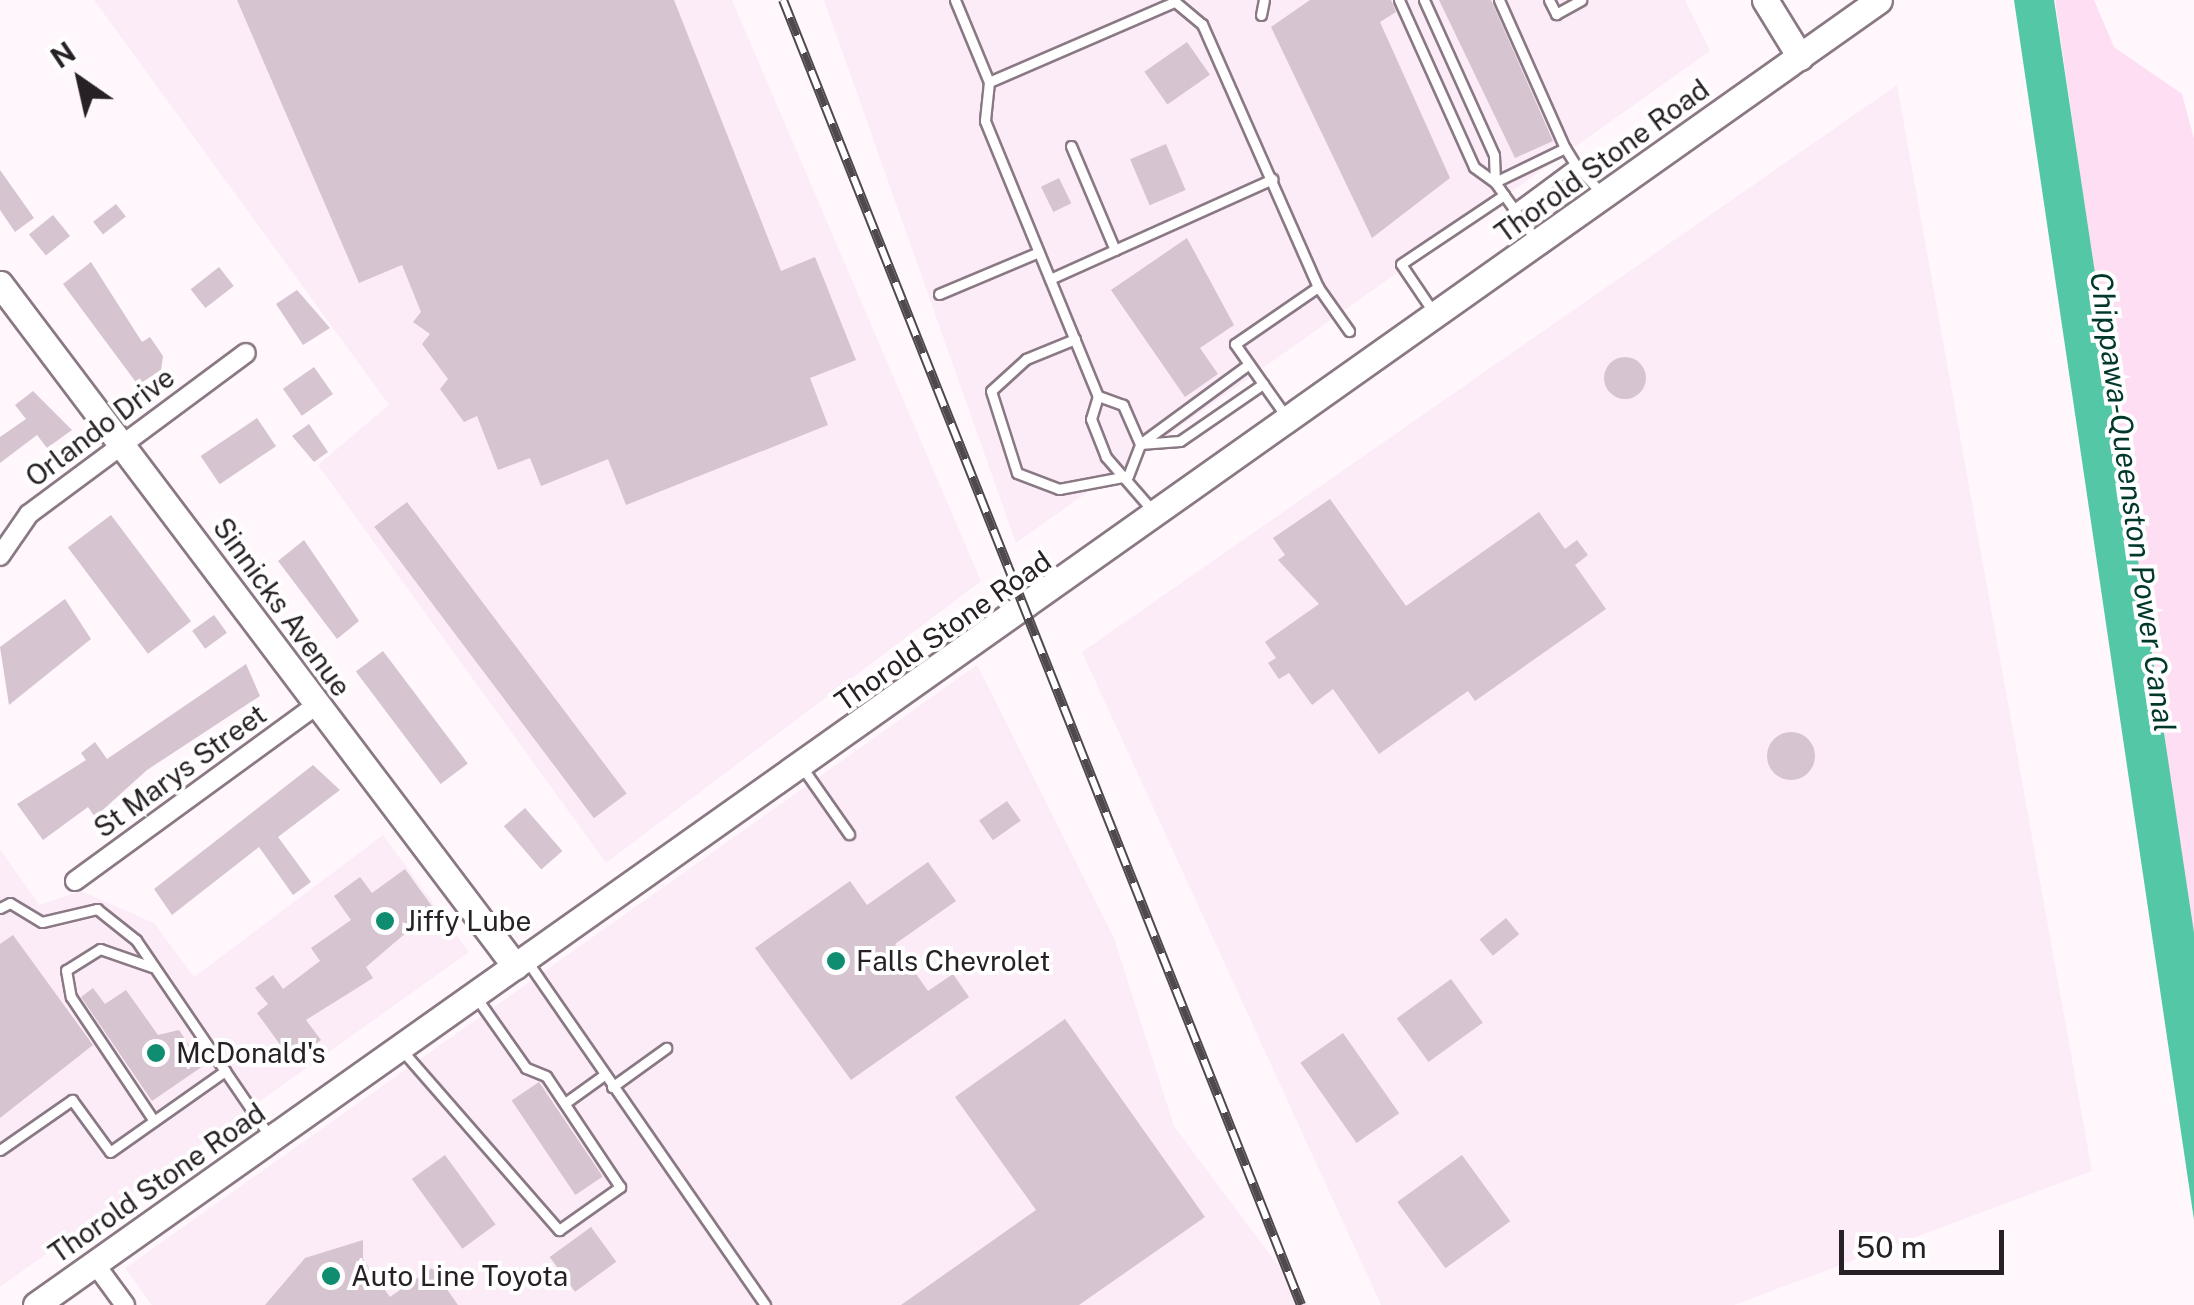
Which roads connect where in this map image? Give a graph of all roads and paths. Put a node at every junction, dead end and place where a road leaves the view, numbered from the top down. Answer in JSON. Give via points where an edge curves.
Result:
{"nodes":[{"id":1,"x":955,"y":0,"type":"edge"},
{"id":2,"x":1264,"y":0,"type":"edge"},
{"id":3,"x":1399,"y":0,"type":"edge"},
{"id":4,"x":1424,"y":0,"type":"edge"},
{"id":5,"x":1499,"y":0,"type":"edge"},
{"id":6,"x":1550,"y":0,"type":"edge"},
{"id":7,"x":1582,"y":0,"type":"edge"},
{"id":8,"x":1765,"y":0,"type":"edge"},
{"id":9,"x":1879,"y":0,"type":"edge"},
{"id":10,"x":1174,"y":1,"type":"edge"},
{"id":11,"x":1260,"y":15,"type":"dead end"},
{"id":12,"x":1800,"y":56,"type":"junction"},
{"id":13,"x":988,"y":82,"type":"junction"},
{"id":14,"x":1071,"y":146,"type":"dead end"},
{"id":15,"x":1565,"y":148,"type":"junction"},
{"id":16,"x":1575,"y":164,"type":"junction"},
{"id":17,"x":1273,"y":180,"type":"junction"},
{"id":18,"x":1495,"y":182,"type":"junction"},
{"id":19,"x":1504,"y":195,"type":"junction"},
{"id":20,"x":1604,"y":197,"type":"junction"},
{"id":21,"x":1514,"y":209,"type":"junction"},
{"id":22,"x":1539,"y":244,"type":"junction"},
{"id":23,"x":1115,"y":250,"type":"junction"},
{"id":24,"x":1039,"y":252,"type":"junction"},
{"id":25,"x":1050,"y":279,"type":"junction"},
{"id":26,"x":0,"y":284,"type":"edge"},
{"id":27,"x":1318,"y":288,"type":"junction"},
{"id":28,"x":939,"y":294,"type":"dead end"},
{"id":29,"x":1436,"y":317,"type":"junction"},
{"id":30,"x":1349,"y":331,"type":"dead end"},
{"id":31,"x":1075,"y":339,"type":"junction"},
{"id":32,"x":246,"y":354,"type":"dead end"},
{"id":33,"x":1249,"y":364,"type":"junction"},
{"id":34,"x":1263,"y":384,"type":"junction"},
{"id":35,"x":1098,"y":396,"type":"junction"},
{"id":36,"x":1290,"y":422,"type":"junction"},
{"id":37,"x":121,"y":444,"type":"junction"},
{"id":38,"x":1140,"y":444,"type":"junction"},
{"id":39,"x":1128,"y":476,"type":"junction"},
{"id":40,"x":1157,"y":516,"type":"junction"},
{"id":41,"x":0,"y":556,"type":"edge"},
{"id":42,"x":316,"y":704,"type":"junction"},
{"id":43,"x":802,"y":767,"type":"junction"},
{"id":44,"x":848,"y":834,"type":"dead end"},
{"id":45,"x":74,"y":881,"type":"dead end"},
{"id":46,"x":0,"y":908,"type":"edge"},
{"id":47,"x":520,"y":963,"type":"junction"},
{"id":48,"x":155,"y":968,"type":"junction"},
{"id":49,"x":474,"y":995,"type":"junction"},
{"id":50,"x":400,"y":1048,"type":"junction"},
{"id":51,"x":666,"y":1048,"type":"dead end"},
{"id":52,"x":225,"y":1072,"type":"junction"},
{"id":53,"x":604,"y":1074,"type":"junction"},
{"id":54,"x":612,"y":1087,"type":"junction"},
{"id":55,"x":565,"y":1103,"type":"junction"},
{"id":56,"x":154,"y":1121,"type":"junction"},
{"id":57,"x":272,"y":1139,"type":"junction"},
{"id":58,"x":0,"y":1150,"type":"edge"},
{"id":59,"x":95,"y":1264,"type":"junction"},
{"id":60,"x":36,"y":1305,"type":"edge"},
{"id":61,"x":125,"y":1305,"type":"edge"},
{"id":62,"x":765,"y":1305,"type":"edge"}],
"edges":[{"from":1,"to":13,"type":"lane"},
{"from":2,"to":11,"type":"lane"},
{"from":3,"to":18,"type":"lane","via":[[1474,166]]},
{"from":4,"to":18,"type":"lane","via":[[1494,155]]},
{"from":5,"to":15,"type":"lane"},
{"from":6,"to":7,"type":"lane","via":[[1556,14]]},
{"from":8,"to":12,"type":"main road"},
{"from":9,"to":12,"type":"main road","name":"Thorold Stone Road"},
{"from":10,"to":13,"type":"lane"},
{"from":10,"to":17,"type":"lane","via":[[1202,24]]},
{"from":12,"to":20,"type":"main road","name":"Thorold Stone Road"},
{"from":13,"to":24,"type":"lane","via":[[985,122]]},
{"from":14,"to":23,"type":"lane"},
{"from":15,"to":16,"type":"lane"},
{"from":15,"to":18,"type":"lane"},
{"from":16,"to":20,"type":"lane"},
{"from":16,"to":21,"type":"lane"},
{"from":17,"to":23,"type":"lane"},
{"from":17,"to":27,"type":"lane"},
{"from":18,"to":19,"type":"lane"},
{"from":19,"to":21,"type":"lane"},
{"from":19,"to":29,"type":"lane","via":[[1401,264]]},
{"from":20,"to":22,"type":"main road","name":"Thorold Stone Road"},
{"from":21,"to":22,"type":"lane"},
{"from":22,"to":29,"type":"main road","name":"Thorold Stone Road"},
{"from":23,"to":25,"type":"lane"},
{"from":24,"to":25,"type":"lane"},
{"from":24,"to":28,"type":"lane"},
{"from":25,"to":31,"type":"lane"},
{"from":26,"to":37,"type":"main road","name":"Sinnicks Avenue"},
{"from":27,"to":30,"type":"lane"},
{"from":27,"to":33,"type":"lane","via":[[1234,344]]},
{"from":29,"to":36,"type":"main road","name":"Thorold Stone Road"},
{"from":31,"to":35,"type":"lane"},
{"from":31,"to":39,"type":"lane","via":[[1004,373],[991,412],[1017,473],[1038,486]]},
{"from":32,"to":37,"type":"street","name":"Orlando Drive"},
{"from":33,"to":34,"type":"lane"},
{"from":33,"to":38,"type":"lane"},
{"from":34,"to":36,"type":"lane"},
{"from":34,"to":38,"type":"lane","via":[[1180,441]]},
{"from":35,"to":38,"type":"lane","via":[[1123,405]]},
{"from":35,"to":39,"type":"lane","via":[[1091,419],[1106,457]]},
{"from":36,"to":40,"type":"main road","name":"Thorold Stone Road"},
{"from":37,"to":41,"type":"street","name":"Orlando Drive","via":[[29,514]]},
{"from":37,"to":42,"type":"main road","name":"Sinnicks Avenue"},
{"from":38,"to":39,"type":"lane"},
{"from":39,"to":40,"type":"lane"},
{"from":40,"to":43,"type":"main road","name":"Thorold Stone Road"},
{"from":42,"to":45,"type":"street","name":"St Marys Street"},
{"from":42,"to":47,"type":"main road","name":"Sinnicks Avenue"},
{"from":43,"to":44,"type":"lane"},
{"from":43,"to":47,"type":"main road","name":"Thorold Stone Road"},
{"from":46,"to":48,"type":"lane","via":[[10,903],[42,922],[97,909]]},
{"from":47,"to":49,"type":"main road","name":"Thorold Stone Road"},
{"from":47,"to":53,"type":"lane"},
{"from":48,"to":52,"type":"lane"},
{"from":48,"to":56,"type":"lane","via":[[100,948],[66,970],[70,996]]},
{"from":49,"to":50,"type":"main road","name":"Thorold Stone Road"},
{"from":49,"to":55,"type":"lane","via":[[526,1068]]},
{"from":50,"to":55,"type":"lane","via":[[559,1230],[620,1188]]},
{"from":50,"to":57,"type":"main road","name":"Thorold Stone Road"},
{"from":51,"to":54,"type":"lane"},
{"from":52,"to":56,"type":"lane"},
{"from":52,"to":57,"type":"lane"},
{"from":53,"to":54,"type":"lane"},
{"from":53,"to":55,"type":"lane"},
{"from":54,"to":62,"type":"lane"},
{"from":56,"to":58,"type":"lane","via":[[110,1152],[72,1100]]},
{"from":57,"to":59,"type":"main road","name":"Thorold Stone Road"},
{"from":59,"to":60,"type":"main road","name":"Thorold Stone Road"},
{"from":59,"to":61,"type":"street"}]}
